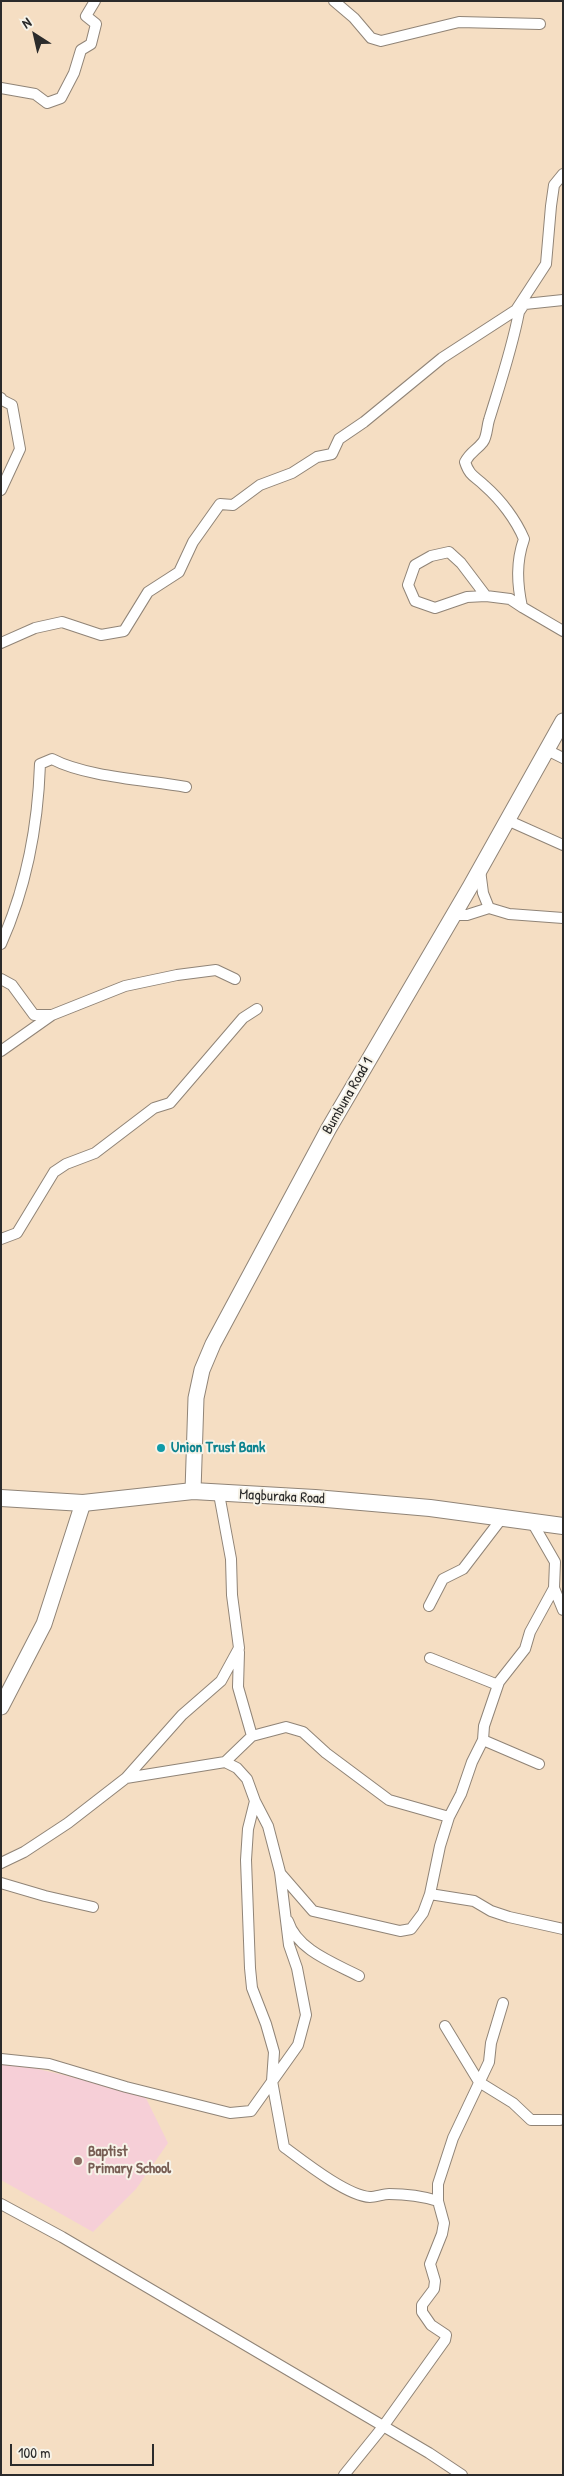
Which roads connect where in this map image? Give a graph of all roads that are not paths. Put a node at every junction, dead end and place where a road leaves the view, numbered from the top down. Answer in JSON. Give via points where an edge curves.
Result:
{"nodes":[{"id":1,"x":95,"y":1,"type":"edge"},
{"id":2,"x":334,"y":1,"type":"edge"},
{"id":3,"x":540,"y":24,"type":"dead end"},
{"id":4,"x":1,"y":88,"type":"edge"},
{"id":5,"x":563,"y":174,"type":"edge"},
{"id":6,"x":563,"y":300,"type":"edge"},
{"id":7,"x":525,"y":304,"type":"junction"},
{"id":8,"x":516,"y":310,"type":"junction"},
{"id":9,"x":1,"y":398,"type":"edge"},
{"id":10,"x":1,"y":490,"type":"edge"},
{"id":11,"x":486,"y":596,"type":"junction"},
{"id":12,"x":522,"y":607,"type":"junction"},
{"id":13,"x":563,"y":631,"type":"edge"},
{"id":14,"x":1,"y":643,"type":"edge"},
{"id":15,"x":563,"y":721,"type":"edge"},
{"id":16,"x":547,"y":750,"type":"junction"},
{"id":17,"x":563,"y":758,"type":"edge"},
{"id":18,"x":186,"y":788,"type":"dead end"},
{"id":19,"x":507,"y":820,"type":"junction"},
{"id":20,"x":563,"y":845,"type":"edge"},
{"id":21,"x":480,"y":869,"type":"junction"},
{"id":22,"x":489,"y":908,"type":"junction"},
{"id":23,"x":454,"y":915,"type":"junction"},
{"id":24,"x":563,"y":918,"type":"edge"},
{"id":25,"x":1,"y":944,"type":"edge"},
{"id":26,"x":235,"y":978,"type":"dead end"},
{"id":27,"x":1,"y":979,"type":"edge"},
{"id":28,"x":257,"y":1009,"type":"dead end"},
{"id":29,"x":52,"y":1014,"type":"junction"},
{"id":30,"x":34,"y":1015,"type":"junction"},
{"id":31,"x":26,"y":1033,"type":"junction"},
{"id":32,"x":1,"y":1051,"type":"edge"},
{"id":33,"x":1,"y":1239,"type":"edge"},
{"id":34,"x":193,"y":1491,"type":"junction"},
{"id":35,"x":219,"y":1494,"type":"junction"},
{"id":36,"x":1,"y":1498,"type":"edge"},
{"id":37,"x":83,"y":1503,"type":"junction"},
{"id":38,"x":502,"y":1518,"type":"junction"},
{"id":39,"x":532,"y":1522,"type":"junction"},
{"id":40,"x":563,"y":1526,"type":"edge"},
{"id":41,"x":554,"y":1588,"type":"junction"},
{"id":42,"x":429,"y":1606,"type":"dead end"},
{"id":43,"x":563,"y":1610,"type":"edge"},
{"id":44,"x":239,"y":1648,"type":"junction"},
{"id":45,"x":430,"y":1658,"type":"dead end"},
{"id":46,"x":498,"y":1685,"type":"junction"},
{"id":47,"x":1,"y":1706,"type":"edge"},
{"id":48,"x":252,"y":1736,"type":"junction"},
{"id":49,"x":483,"y":1740,"type":"junction"},
{"id":50,"x":225,"y":1762,"type":"junction"},
{"id":51,"x":539,"y":1764,"type":"dead end"},
{"id":52,"x":126,"y":1778,"type":"junction"},
{"id":53,"x":255,"y":1801,"type":"junction"},
{"id":54,"x":449,"y":1817,"type":"junction"},
{"id":55,"x":4,"y":1863,"type":"edge"},
{"id":56,"x":280,"y":1872,"type":"junction"},
{"id":57,"x":3,"y":1883,"type":"edge"},
{"id":58,"x":430,"y":1894,"type":"junction"},
{"id":59,"x":93,"y":1907,"type":"dead end"},
{"id":60,"x":286,"y":1913,"type":"junction"},
{"id":61,"x":563,"y":1929,"type":"edge"},
{"id":62,"x":359,"y":1976,"type":"dead end"},
{"id":63,"x":503,"y":2003,"type":"dead end"},
{"id":64,"x":446,"y":2026,"type":"dead end"},
{"id":65,"x":1,"y":2059,"type":"edge"},
{"id":66,"x":272,"y":2081,"type":"junction"},
{"id":67,"x":479,"y":2082,"type":"junction"},
{"id":68,"x":560,"y":2120,"type":"dead end"},
{"id":69,"x":438,"y":2201,"type":"junction"},
{"id":70,"x":1,"y":2204,"type":"edge"},
{"id":71,"x":382,"y":2428,"type":"junction"},
{"id":72,"x":344,"y":2475,"type":"edge"},
{"id":73,"x":462,"y":2475,"type":"edge"}],
"edges":[{"from":1,"to":4,"type":"street","via":[[86,16],[96,24],[91,44],[81,50],[61,98],[47,103],[35,94]]},
{"from":2,"to":3,"type":"street","via":[[371,38],[381,41],[459,22]]},
{"from":5,"to":8,"type":"street","via":[[554,185],[546,264]]},
{"from":6,"to":7,"type":"street"},
{"from":7,"to":8,"type":"street"},
{"from":7,"to":12,"type":"street","via":[[519,312],[484,442],[470,452],[465,462],[469,474],[486,486],[518,524],[524,539],[517,576]]},
{"from":8,"to":14,"type":"street","via":[[442,358],[339,439],[332,454],[260,486],[233,505],[220,504],[193,542],[179,572],[148,592],[124,631],[101,635],[62,622],[35,628]]},
{"from":9,"to":10,"type":"street","via":[[12,405],[20,449]]},
{"from":11,"to":11,"type":"street","via":[[467,597],[435,608],[414,601],[408,585],[415,565],[431,556],[449,552],[462,562]]},
{"from":11,"to":12,"type":"street","via":[[510,599]]},
{"from":12,"to":13,"type":"street"},
{"from":15,"to":16,"type":"main road","name":"Bumbuna Road 1"},
{"from":16,"to":17,"type":"street"},
{"from":16,"to":19,"type":"main road","name":"Bumbuna Road 1"},
{"from":18,"to":25,"type":"street","via":[[85,771],[52,759],[40,764],[38,807],[28,866]]},
{"from":19,"to":20,"type":"street"},
{"from":19,"to":21,"type":"main road","name":"Bumbuna Road 1"},
{"from":21,"to":22,"type":"street"},
{"from":21,"to":23,"type":"main road","name":"Bumbuna Road 1"},
{"from":22,"to":23,"type":"street","via":[[467,915]]},
{"from":22,"to":24,"type":"street","via":[[508,914]]},
{"from":23,"to":34,"type":"main road","name":"Bumbuna Road 1","via":[[329,1128],[212,1344],[196,1398]]},
{"from":26,"to":29,"type":"street","via":[[216,970],[177,975],[125,986]]},
{"from":27,"to":30,"type":"street","via":[[12,985]]},
{"from":28,"to":33,"type":"street","via":[[243,1018],[170,1103],[154,1108],[95,1153],[54,1172],[17,1232]]},
{"from":29,"to":30,"type":"street"},
{"from":29,"to":31,"type":"street"},
{"from":30,"to":31,"type":"street"},
{"from":31,"to":32,"type":"street"},
{"from":34,"to":35,"type":"main road","name":"Magburaka Road"},
{"from":34,"to":37,"type":"main road","name":"Magburaka Road"},
{"from":35,"to":38,"type":"main road","name":"Magburaka Road","via":[[324,1499]]},
{"from":35,"to":44,"type":"street","via":[[231,1559]]},
{"from":36,"to":37,"type":"main road","name":"Magburaka Road"},
{"from":37,"to":47,"type":"main road","via":[[44,1624]]},
{"from":38,"to":39,"type":"main road","name":"Magburaka Road"},
{"from":38,"to":42,"type":"street","via":[[463,1569],[443,1579]]},
{"from":39,"to":40,"type":"main road","name":"Magburaka Road"},
{"from":39,"to":41,"type":"street","via":[[554,1562]]},
{"from":41,"to":43,"type":"street"},
{"from":41,"to":46,"type":"street","via":[[530,1632],[525,1649]]},
{"from":44,"to":48,"type":"street","via":[[238,1688]]},
{"from":44,"to":52,"type":"street","via":[[221,1681],[182,1715]]},
{"from":45,"to":46,"type":"street"},
{"from":46,"to":49,"type":"street","via":[[484,1726]]},
{"from":48,"to":50,"type":"street"},
{"from":48,"to":54,"type":"street","via":[[286,1727],[303,1732],[389,1800]]},
{"from":49,"to":51,"type":"street"},
{"from":49,"to":54,"type":"street"},
{"from":50,"to":52,"type":"street"},
{"from":50,"to":53,"type":"street","via":[[238,1768],[247,1779]]},
{"from":52,"to":55,"type":"street","via":[[68,1823]]},
{"from":53,"to":56,"type":"street","via":[[268,1826]]},
{"from":53,"to":66,"type":"street","via":[[248,1829],[246,1860],[248,1940],[252,1988],[274,2052]]},
{"from":54,"to":58,"type":"street"},
{"from":55,"to":57,"type":"street"},
{"from":56,"to":58,"type":"street","via":[[313,1911],[400,1931],[411,1929],[423,1913]]},
{"from":56,"to":60,"type":"street"},
{"from":57,"to":59,"type":"street"},
{"from":58,"to":61,"type":"street","via":[[474,1901],[509,1917]]},
{"from":60,"to":62,"type":"street","via":[[290,1928],[308,1948]]},
{"from":60,"to":66,"type":"street","via":[[289,1946],[297,1968],[306,2015],[298,2045]]},
{"from":63,"to":67,"type":"street","via":[[489,2062]]},
{"from":64,"to":67,"type":"street"},
{"from":65,"to":66,"type":"street","via":[[49,2064],[230,2113],[251,2111]]},
{"from":66,"to":69,"type":"street","via":[[284,2147],[315,2170],[370,2197],[417,2195]]},
{"from":67,"to":68,"type":"street","via":[[513,2103],[531,2120]]},
{"from":67,"to":69,"type":"street","via":[[453,2138],[438,2184]]},
{"from":69,"to":71,"type":"street","via":[[444,2223],[430,2264],[434,2289],[422,2305],[422,2312],[431,2325],[446,2335],[445,2340]]},
{"from":70,"to":71,"type":"street"},
{"from":71,"to":72,"type":"street"},
{"from":71,"to":73,"type":"street"}]}
